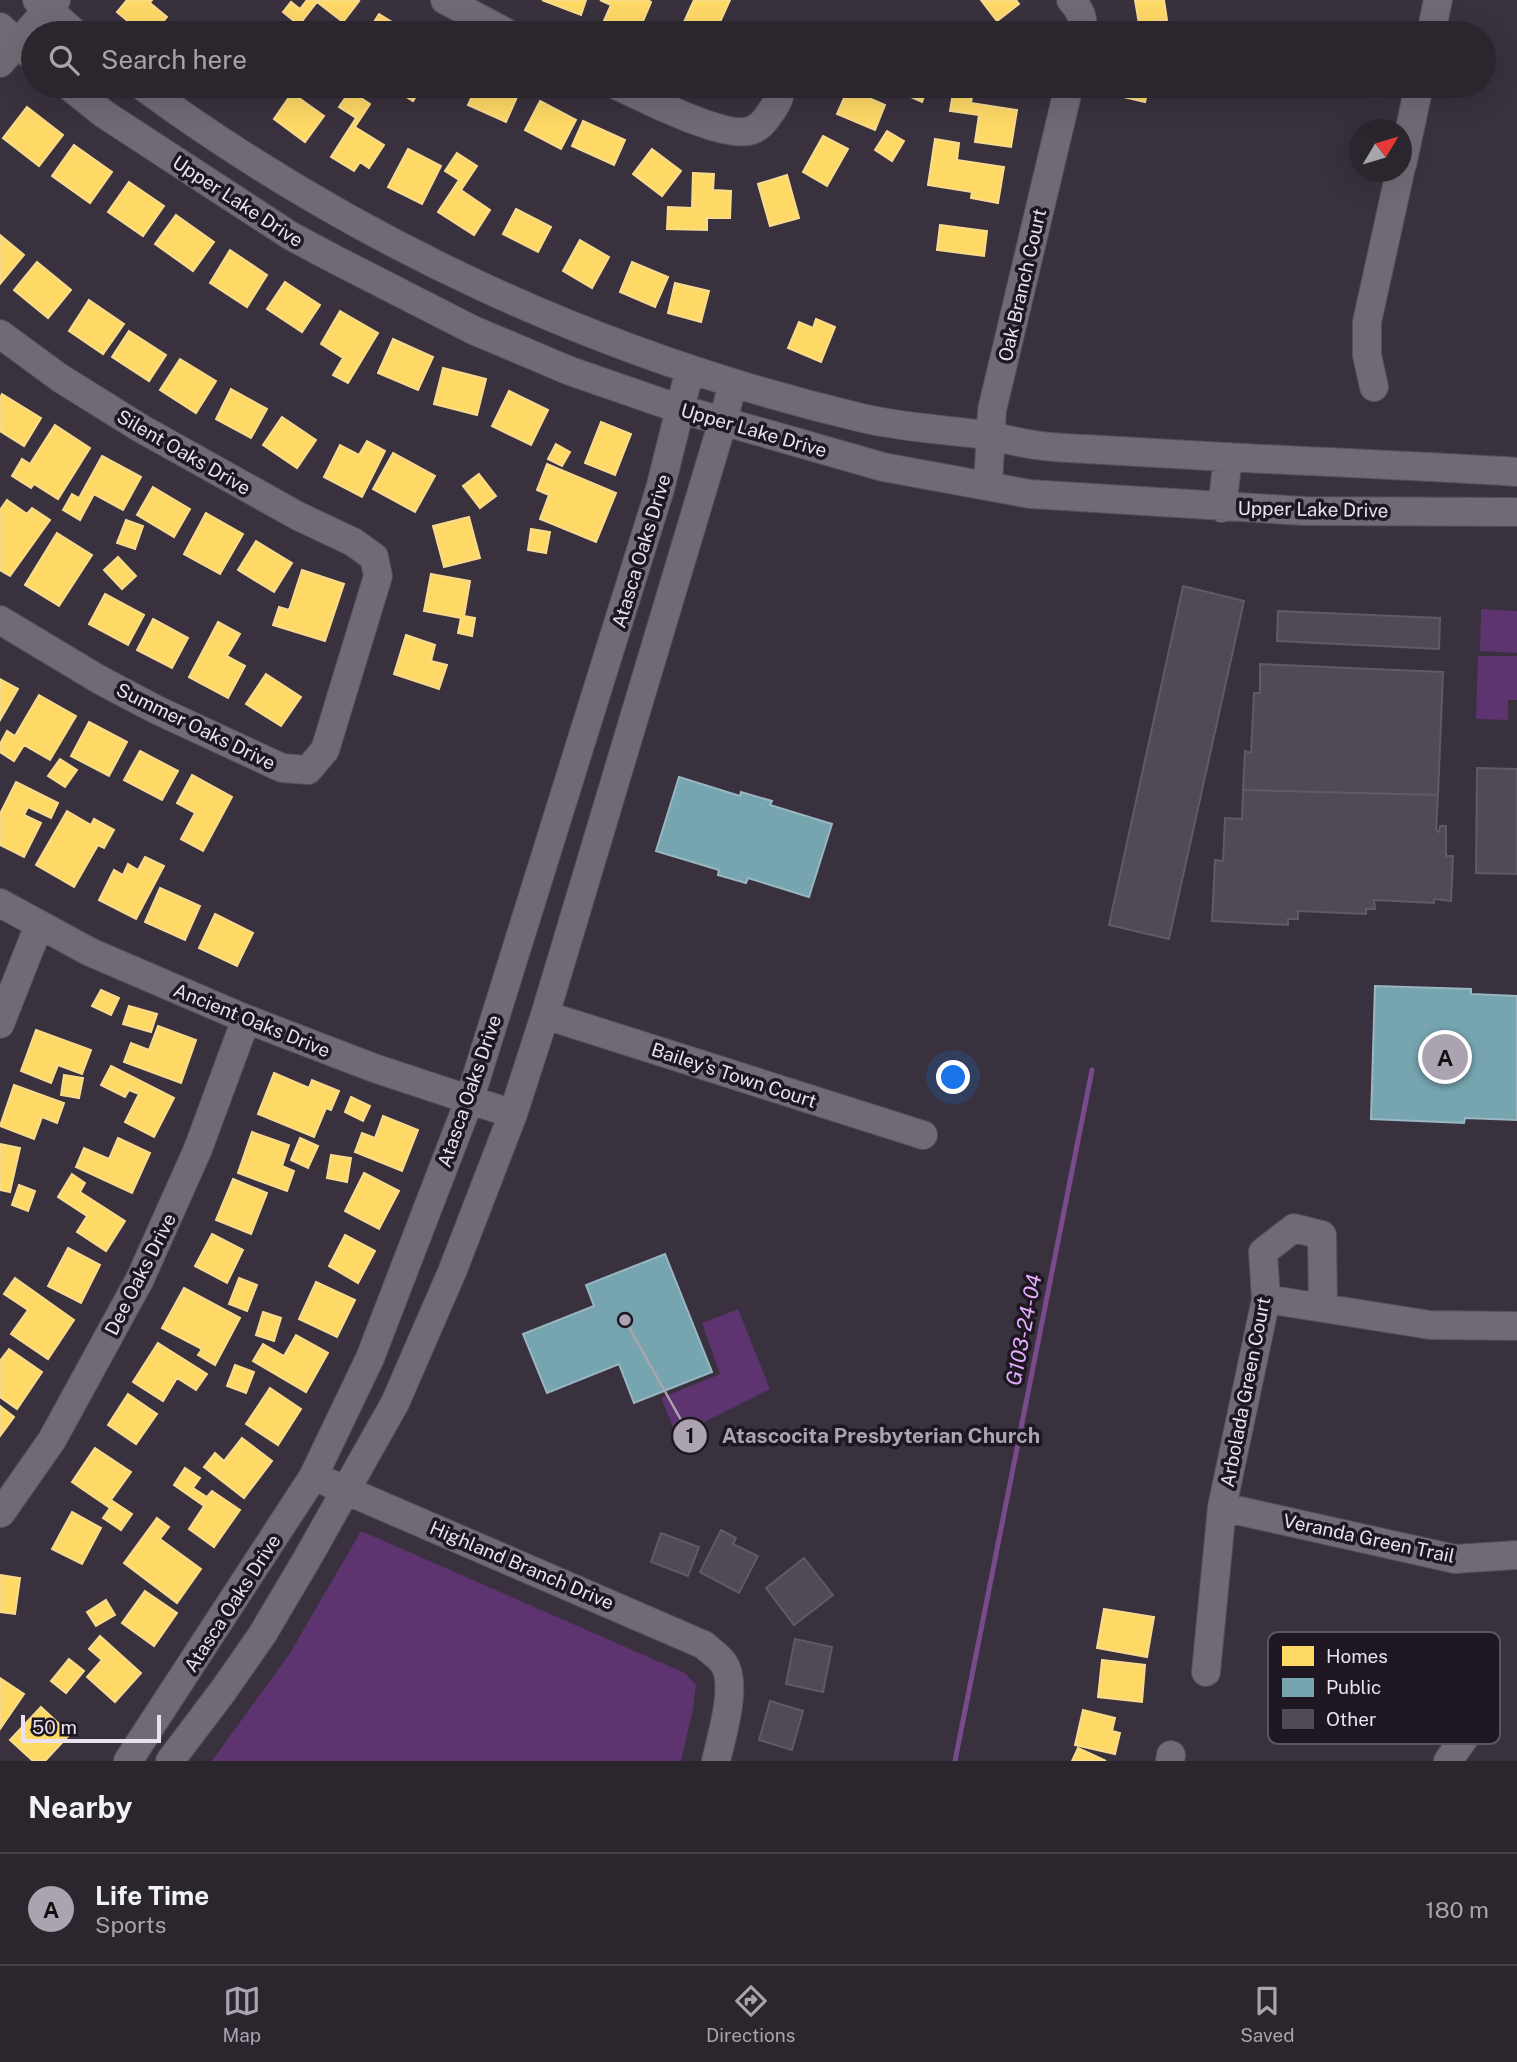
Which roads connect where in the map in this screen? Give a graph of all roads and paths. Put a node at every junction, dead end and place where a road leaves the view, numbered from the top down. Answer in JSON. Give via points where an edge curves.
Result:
{"nodes":[{"id":1,"x":445,"y":0,"type":"edge"},
{"id":2,"x":1071,"y":0,"type":"edge"},
{"id":3,"x":1438,"y":0,"type":"edge"},
{"id":4,"x":47,"y":3,"type":"edge"},
{"id":5,"x":33,"y":21,"type":"edge"},
{"id":6,"x":64,"y":21,"type":"edge"},
{"id":7,"x":484,"y":21,"type":"edge"},
{"id":8,"x":1082,"y":21,"type":"edge"},
{"id":9,"x":1433,"y":21,"type":"edge"},
{"id":10,"x":85,"y":98,"type":"edge"},
{"id":11,"x":159,"y":98,"type":"edge"},
{"id":12,"x":646,"y":98,"type":"edge"},
{"id":13,"x":778,"y":98,"type":"edge"},
{"id":14,"x":1066,"y":98,"type":"edge"},
{"id":15,"x":1416,"y":98,"type":"edge"},
{"id":16,"x":1412,"y":119,"type":"edge"},
{"id":17,"x":1398,"y":182,"type":"edge"},
{"id":18,"x":358,"y":223,"type":"junction"},
{"id":19,"x":336,"y":260,"type":"junction"},
{"id":20,"x":0,"y":334,"type":"edge"},
{"id":21,"x":690,"y":369,"type":"junction"},
{"id":22,"x":733,"y":383,"type":"junction"},
{"id":23,"x":1374,"y":387,"type":"dead end"},
{"id":24,"x":680,"y":409,"type":"junction"},
{"id":25,"x":723,"y":421,"type":"junction"},
{"id":26,"x":991,"y":436,"type":"junction"},
{"id":27,"x":1228,"y":457,"type":"junction"},
{"id":28,"x":1504,"y":471,"type":"edge"},
{"id":29,"x":988,"y":486,"type":"junction"},
{"id":30,"x":1222,"y":508,"type":"junction"},
{"id":31,"x":1505,"y":511,"type":"edge"},
{"id":32,"x":374,"y":557,"type":"joint"},
{"id":33,"x":0,"y":620,"type":"edge"},
{"id":34,"x":596,"y":698,"type":"junction"},
{"id":35,"x":635,"y":710,"type":"junction"},
{"id":36,"x":0,"y":903,"type":"edge"},
{"id":37,"x":39,"y":925,"type":"junction"},
{"id":38,"x":545,"y":1015,"type":"junction"},
{"id":39,"x":246,"y":1019,"type":"junction"},
{"id":40,"x":0,"y":1024,"type":"edge"},
{"id":41,"x":468,"y":1101,"type":"junction"},
{"id":42,"x":513,"y":1114,"type":"junction"},
{"id":43,"x":923,"y":1135,"type":"dead end"},
{"id":44,"x":1266,"y":1298,"type":"junction"},
{"id":45,"x":1323,"y":1306,"type":"junction"},
{"id":46,"x":1517,"y":1326,"type":"edge"},
{"id":47,"x":313,"y":1478,"type":"junction"},
{"id":48,"x":347,"y":1489,"type":"junction"},
{"id":49,"x":1222,"y":1507,"type":"junction"},
{"id":50,"x":1,"y":1513,"type":"edge"},
{"id":51,"x":1517,"y":1555,"type":"edge"},
{"id":52,"x":1206,"y":1672,"type":"dead end"},
{"id":53,"x":1460,"y":1744,"type":"edge"},
{"id":54,"x":128,"y":1761,"type":"edge"},
{"id":55,"x":170,"y":1761,"type":"edge"},
{"id":56,"x":716,"y":1761,"type":"edge"},
{"id":57,"x":1448,"y":1761,"type":"edge"}],
"edges":[{"from":1,"to":7,"type":"street"},
{"from":2,"to":8,"type":"street","via":[[1081,10]]},
{"from":3,"to":9,"type":"street"},
{"from":4,"to":5,"type":"street"},
{"from":4,"to":6,"type":"street"},
{"from":10,"to":19,"type":"street","name":"Upper Lake Drive","via":[[291,236]]},
{"from":11,"to":18,"type":"street","name":"Upper Lake Drive"},
{"from":12,"to":13,"type":"street","via":[[732,132],[750,131],[762,124]]},
{"from":14,"to":26,"type":"street","name":"Oak Branch Court","via":[[992,410]]},
{"from":15,"to":16,"type":"street"},
{"from":17,"to":23,"type":"street","via":[[1367,322],[1367,355]]},
{"from":18,"to":19,"type":"street"},
{"from":18,"to":21,"type":"street","name":"Upper Lake Drive","via":[[415,256],[510,299]]},
{"from":19,"to":24,"type":"street","name":"Upper Lake Drive","via":[[472,330],[570,371]]},
{"from":20,"to":32,"type":"street","name":"Silent Oaks Drive","via":[[142,429]]},
{"from":21,"to":22,"type":"street","name":"Upper Lake Drive"},
{"from":21,"to":24,"type":"street","name":"Atasca Oaks Drive"},
{"from":22,"to":25,"type":"street","name":"Atasca Oaks Drive"},
{"from":22,"to":26,"type":"street","name":"Upper Lake Drive","via":[[864,419]]},
{"from":24,"to":25,"type":"street","name":"Upper Lake Drive"},
{"from":24,"to":34,"type":"street","name":"Atasca Oaks Drive"},
{"from":25,"to":29,"type":"street","name":"Upper Lake Drive","via":[[883,467]]},
{"from":25,"to":35,"type":"street","name":"Atasca Oaks Drive"},
{"from":26,"to":27,"type":"street","name":"Upper Lake Drive","via":[[1036,445]]},
{"from":26,"to":29,"type":"street","name":"Oak Branch Court"},
{"from":27,"to":28,"type":"street","name":"Upper Lake Drive"},
{"from":27,"to":30,"type":"street"},
{"from":28,"to":31,"type":"street"},
{"from":29,"to":30,"type":"street","name":"Upper Lake Drive","via":[[1030,494]]},
{"from":30,"to":31,"type":"street","name":"Upper Lake Drive"},
{"from":32,"to":33,"type":"street","name":"Summer Oaks Drive","via":[[378,576],[325,750],[308,771],[282,768],[170,716]]},
{"from":34,"to":35,"type":"street"},
{"from":34,"to":41,"type":"street","name":"Atasca Oaks Drive"},
{"from":35,"to":38,"type":"street","name":"Atasca Oaks Drive"},
{"from":36,"to":37,"type":"street","name":"Ancient Oaks Drive"},
{"from":37,"to":39,"type":"street","name":"Ancient Oaks Drive","via":[[142,976]]},
{"from":37,"to":40,"type":"street"},
{"from":38,"to":42,"type":"street","name":"Atasca Oaks Drive"},
{"from":38,"to":43,"type":"street","name":"Bailey's Town Court"},
{"from":39,"to":41,"type":"street","name":"Ancient Oaks Drive"},
{"from":39,"to":50,"type":"street","name":"Dee Oaks Drive","via":[[198,1149],[141,1279],[52,1440]]},
{"from":41,"to":42,"type":"street","name":"Ancient Oaks Drive"},
{"from":41,"to":47,"type":"street","name":"Atasca Oaks Drive","via":[[370,1358]]},
{"from":42,"to":48,"type":"street","name":"Atasca Oaks Drive","via":[[430,1326],[395,1403]]},
{"from":44,"to":45,"type":"street"},
{"from":44,"to":45,"type":"street","name":"Arbolada Green Court","via":[[1262,1252],[1294,1228],[1322,1236]]},
{"from":44,"to":49,"type":"street","name":"Arbolada Green Court"},
{"from":45,"to":46,"type":"street","via":[[1430,1325]]},
{"from":47,"to":48,"type":"street","name":"Highland Branch Drive"},
{"from":47,"to":54,"type":"street","name":"Atasca Oaks Drive"},
{"from":48,"to":55,"type":"street","name":"Atasca Oaks Drive","via":[[262,1635]]},
{"from":48,"to":56,"type":"street","name":"Highland Branch Drive","via":[[704,1645],[724,1664],[729,1683]]},
{"from":49,"to":51,"type":"street","name":"Veranda Green Trail","via":[[1455,1559]]},
{"from":49,"to":52,"type":"street","name":"Arbolada Green Court"},
{"from":53,"to":57,"type":"street"}]}
